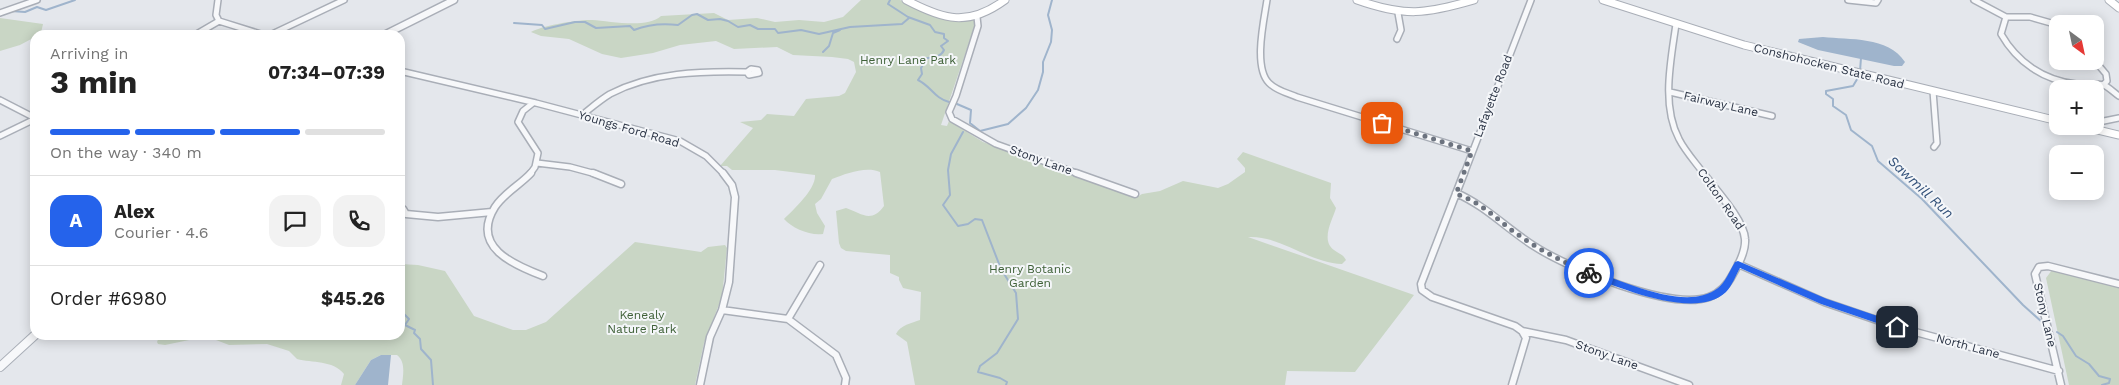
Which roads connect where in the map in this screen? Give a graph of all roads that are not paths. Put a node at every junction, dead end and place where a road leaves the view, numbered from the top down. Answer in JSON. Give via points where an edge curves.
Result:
{"nodes":[{"id":1,"x":35,"y":0,"type":"edge"},
{"id":2,"x":218,"y":0,"type":"edge"},
{"id":3,"x":344,"y":0,"type":"edge"},
{"id":4,"x":454,"y":0,"type":"edge"},
{"id":5,"x":906,"y":0,"type":"edge"},
{"id":6,"x":1005,"y":0,"type":"edge"},
{"id":7,"x":1267,"y":0,"type":"edge"},
{"id":8,"x":1357,"y":0,"type":"edge"},
{"id":9,"x":1474,"y":0,"type":"edge"},
{"id":10,"x":1531,"y":0,"type":"edge"},
{"id":11,"x":1603,"y":0,"type":"edge"},
{"id":12,"x":1848,"y":0,"type":"edge"},
{"id":13,"x":1878,"y":0,"type":"edge"},
{"id":14,"x":1974,"y":0,"type":"edge"},
{"id":15,"x":2109,"y":0,"type":"edge"},
{"id":16,"x":2119,"y":8,"type":"edge"},
{"id":17,"x":0,"y":13,"type":"edge"},
{"id":18,"x":1398,"y":13,"type":"junction"},
{"id":19,"x":977,"y":17,"type":"junction"},
{"id":20,"x":2006,"y":17,"type":"junction"},
{"id":21,"x":219,"y":21,"type":"junction"},
{"id":22,"x":2049,"y":22,"type":"edge"},
{"id":23,"x":1676,"y":24,"type":"junction"},
{"id":24,"x":204,"y":30,"type":"edge"},
{"id":25,"x":248,"y":30,"type":"edge"},
{"id":26,"x":281,"y":30,"type":"edge"},
{"id":27,"x":394,"y":30,"type":"edge"},
{"id":28,"x":1397,"y":39,"type":"dead end"},
{"id":29,"x":2103,"y":70,"type":"edge"},
{"id":30,"x":405,"y":72,"type":"edge"},
{"id":31,"x":747,"y":72,"type":"dead end"},
{"id":32,"x":2058,"y":80,"type":"edge"},
{"id":33,"x":2104,"y":84,"type":"edge"},
{"id":34,"x":2104,"y":86,"type":"edge"},
{"id":35,"x":1933,"y":91,"type":"junction"},
{"id":36,"x":1670,"y":92,"type":"junction"},
{"id":37,"x":2119,"y":96,"type":"edge"},
{"id":38,"x":0,"y":100,"type":"edge"},
{"id":39,"x":533,"y":103,"type":"junction"},
{"id":40,"x":30,"y":115,"type":"edge"},
{"id":41,"x":582,"y":115,"type":"junction"},
{"id":42,"x":1772,"y":116,"type":"dead end"},
{"id":43,"x":2119,"y":118,"type":"edge"},
{"id":44,"x":2049,"y":119,"type":"edge"},
{"id":45,"x":30,"y":121,"type":"edge"},
{"id":46,"x":2104,"y":121,"type":"edge"},
{"id":47,"x":2104,"y":132,"type":"edge"},
{"id":48,"x":2119,"y":135,"type":"edge"},
{"id":49,"x":0,"y":136,"type":"edge"},
{"id":50,"x":1934,"y":147,"type":"dead end"},
{"id":51,"x":1472,"y":151,"type":"junction"},
{"id":52,"x":537,"y":163,"type":"junction"},
{"id":53,"x":621,"y":184,"type":"dead end"},
{"id":54,"x":1135,"y":194,"type":"dead end"},
{"id":55,"x":1456,"y":194,"type":"junction"},
{"id":56,"x":405,"y":212,"type":"edge"},
{"id":57,"x":492,"y":212,"type":"junction"},
{"id":58,"x":1738,"y":264,"type":"junction"},
{"id":59,"x":820,"y":265,"type":"dead end"},
{"id":60,"x":543,"y":276,"type":"dead end"},
{"id":61,"x":2119,"y":284,"type":"edge"},
{"id":62,"x":722,"y":310,"type":"junction"},
{"id":63,"x":788,"y":318,"type":"junction"},
{"id":64,"x":1522,"y":331,"type":"junction"},
{"id":65,"x":30,"y":340,"type":"edge"},
{"id":66,"x":0,"y":367,"type":"edge"},
{"id":67,"x":2059,"y":371,"type":"junction"},
{"id":68,"x":700,"y":385,"type":"edge"},
{"id":69,"x":845,"y":385,"type":"edge"},
{"id":70,"x":1512,"y":385,"type":"edge"},
{"id":71,"x":1690,"y":385,"type":"edge"},
{"id":72,"x":2061,"y":385,"type":"edge"}],
"edges":[{"from":1,"to":17,"type":"street"},
{"from":2,"to":21,"type":"street","via":[[216,15]]},
{"from":3,"to":26,"type":"street"},
{"from":4,"to":27,"type":"street"},
{"from":5,"to":19,"type":"main road","via":[[937,15]]},
{"from":6,"to":19,"type":"main road","via":[[992,11]]},
{"from":7,"to":51,"type":"street","via":[[1262,28],[1262,70],[1273,86],[1292,95]]},
{"from":8,"to":18,"type":"main road"},
{"from":9,"to":18,"type":"main road","via":[[1423,14]]},
{"from":10,"to":51,"type":"street","name":"Lafayette Road"},
{"from":11,"to":23,"type":"main road","name":"Conshohocken State Road"},
{"from":12,"to":13,"type":"street","via":[[1876,3]]},
{"from":14,"to":20,"type":"street"},
{"from":15,"to":16,"type":"main road"},
{"from":18,"to":28,"type":"street","via":[[1401,30]]},
{"from":19,"to":54,"type":"street","name":"Stony Lane","via":[[978,26],[949,112],[950,118],[996,144]]},
{"from":20,"to":22,"type":"street","via":[[2030,17]]},
{"from":20,"to":32,"type":"street","via":[[2000,34],[2005,45],[2027,67]]},
{"from":21,"to":24,"type":"street"},
{"from":21,"to":25,"type":"street"},
{"from":23,"to":35,"type":"main road","name":"Conshohocken State Road","via":[[1744,46]]},
{"from":23,"to":36,"type":"street","name":"Colton Road"},
{"from":29,"to":33,"type":"street","via":[[2107,81]]},
{"from":30,"to":39,"type":"street","name":"Youngs Ford Road"},
{"from":31,"to":41,"type":"street","via":[[702,73],[644,82],[614,92]]},
{"from":34,"to":37,"type":"street"},
{"from":35,"to":44,"type":"main road","name":"Conshohocken State Road"},
{"from":35,"to":50,"type":"street","via":[[1938,143]]},
{"from":36,"to":42,"type":"street","name":"Fairway Lane"},
{"from":36,"to":58,"type":"street","name":"Colton Road","via":[[1676,133],[1745,232],[1747,243]]},
{"from":38,"to":40,"type":"street"},
{"from":39,"to":41,"type":"street","name":"Youngs Ford Road"},
{"from":39,"to":52,"type":"street","via":[[522,111],[518,122],[538,150]]},
{"from":41,"to":62,"type":"street","name":"Youngs Ford Road","via":[[680,141],[722,170],[732,185],[735,197],[729,282]]},
{"from":43,"to":46,"type":"street"},
{"from":45,"to":49,"type":"street"},
{"from":47,"to":48,"type":"main road"},
{"from":51,"to":55,"type":"street","name":"Lafayette Road"},
{"from":52,"to":53,"type":"street","via":[[571,165]]},
{"from":52,"to":57,"type":"street"},
{"from":55,"to":58,"type":"street","name":"Colton Road","via":[[1478,202],[1513,231],[1550,255],[1656,297],[1686,300],[1709,297],[1727,285]]},
{"from":55,"to":64,"type":"street","name":"Lafayette Road","via":[[1421,284],[1422,290],[1432,297],[1516,326]]},
{"from":56,"to":57,"type":"street","via":[[419,217]]},
{"from":57,"to":60,"type":"street","via":[[488,226],[489,241],[495,252]]},
{"from":58,"to":67,"type":"street","name":"North Lane","via":[[1824,302],[1897,327]]},
{"from":59,"to":63,"type":"street"},
{"from":61,"to":67,"type":"street","name":"Stony Lane","via":[[2048,266],[2039,267],[2036,274]]},
{"from":62,"to":63,"type":"street"},
{"from":62,"to":68,"type":"street","name":"Youngs Ford Road","via":[[710,337]]},
{"from":63,"to":69,"type":"street","via":[[836,355],[846,378]]},
{"from":64,"to":70,"type":"street","via":[[1525,340]]},
{"from":64,"to":71,"type":"street","name":"Stony Lane","via":[[1566,340]]},
{"from":65,"to":66,"type":"street"},
{"from":67,"to":72,"type":"street","name":"Stony Lane"}]}
